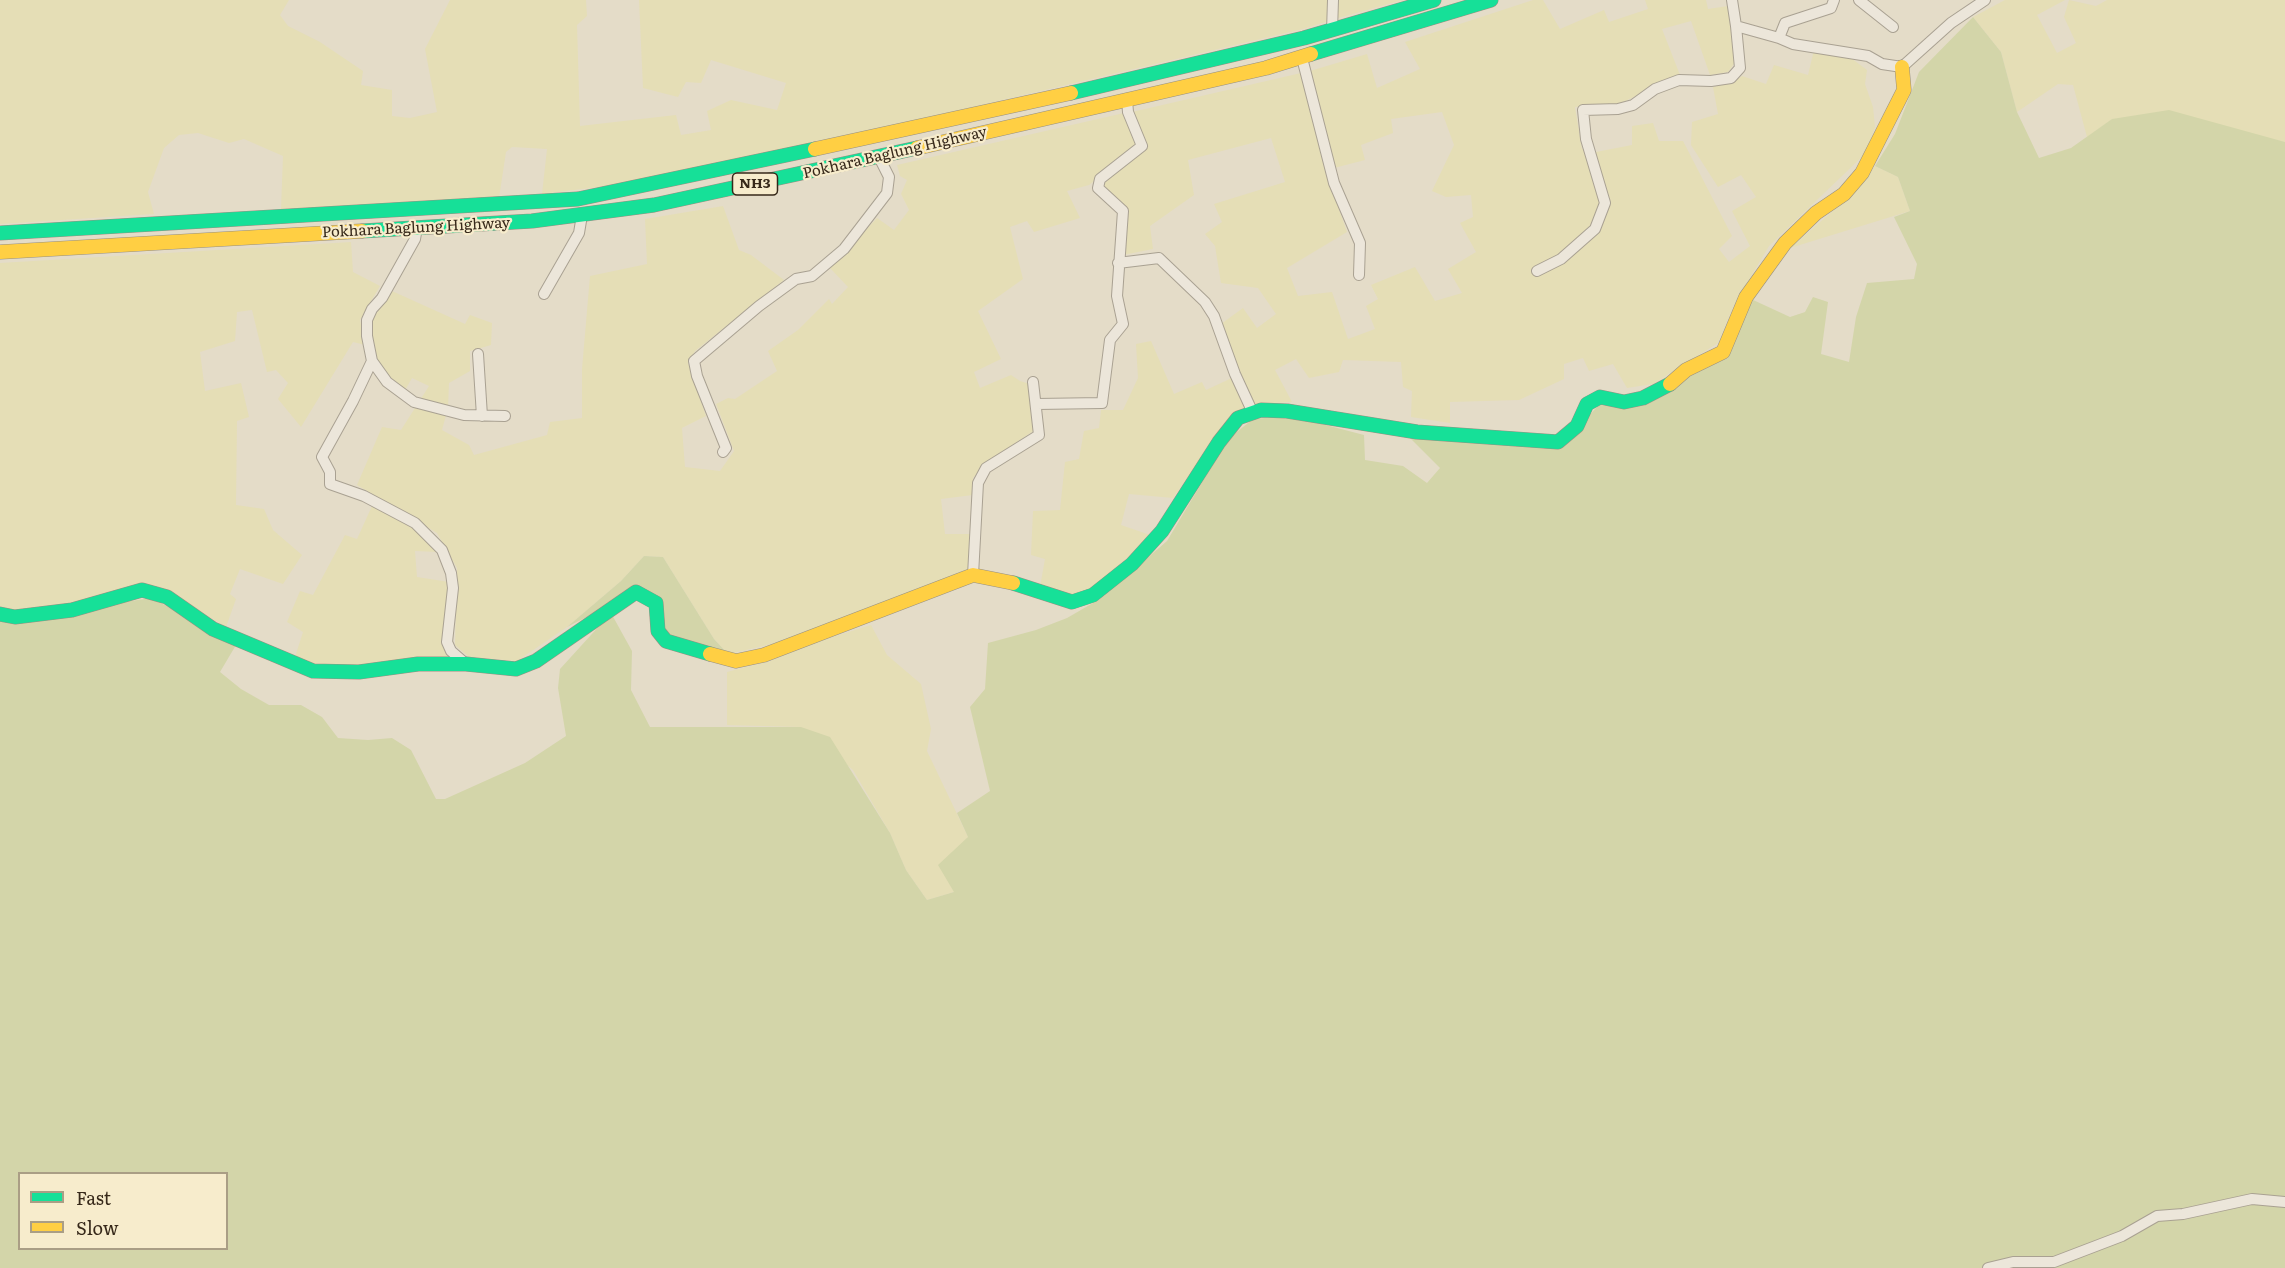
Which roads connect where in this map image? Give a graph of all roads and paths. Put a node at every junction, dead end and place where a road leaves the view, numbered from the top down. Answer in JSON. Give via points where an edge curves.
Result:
{"nodes":[{"id":1,"x":1333,"y":0,"type":"edge"},
{"id":2,"x":1434,"y":0,"type":"edge"},
{"id":3,"x":1491,"y":0,"type":"edge"},
{"id":4,"x":1732,"y":0,"type":"edge"},
{"id":5,"x":1834,"y":0,"type":"edge"},
{"id":6,"x":1859,"y":0,"type":"edge"},
{"id":7,"x":1985,"y":0,"type":"edge"},
{"id":8,"x":1736,"y":26,"type":"junction"},
{"id":9,"x":1893,"y":27,"type":"dead end"},
{"id":10,"x":1332,"y":30,"type":"junction"},
{"id":11,"x":1779,"y":38,"type":"junction"},
{"id":12,"x":1302,"y":58,"type":"junction"},
{"id":13,"x":1902,"y":67,"type":"junction"},
{"id":14,"x":1127,"y":100,"type":"junction"},
{"id":15,"x":879,"y":157,"type":"junction"},
{"id":16,"x":582,"y":216,"type":"junction"},
{"id":17,"x":417,"y":228,"type":"junction"},
{"id":18,"x":0,"y":233,"type":"edge"},
{"id":19,"x":0,"y":252,"type":"edge"},
{"id":20,"x":1118,"y":263,"type":"junction"},
{"id":21,"x":1537,"y":271,"type":"dead end"},
{"id":22,"x":1359,"y":275,"type":"dead end"},
{"id":23,"x":544,"y":294,"type":"dead end"},
{"id":24,"x":478,"y":354,"type":"dead end"},
{"id":25,"x":372,"y":361,"type":"junction"},
{"id":26,"x":1033,"y":382,"type":"dead end"},
{"id":27,"x":1037,"y":404,"type":"junction"},
{"id":28,"x":1253,"y":413,"type":"junction"},
{"id":29,"x":482,"y":416,"type":"junction"},
{"id":30,"x":505,"y":416,"type":"dead end"},
{"id":31,"x":723,"y":452,"type":"dead end"},
{"id":32,"x":973,"y":575,"type":"junction"},
{"id":33,"x":0,"y":614,"type":"edge"},
{"id":34,"x":466,"y":664,"type":"junction"},
{"id":35,"x":2285,"y":1202,"type":"edge"},
{"id":36,"x":1988,"y":1268,"type":"edge"}],
"edges":[{"from":1,"to":10,"type":"street"},
{"from":2,"to":10,"type":"main road","name":"Pokhara Baglung Highway"},
{"from":3,"to":12,"type":"main road","name":"Pokhara Baglung Highway","number":"NH3"},
{"from":4,"to":8,"type":"street"},
{"from":5,"to":11,"type":"street","via":[[1831,8],[1785,24]]},
{"from":6,"to":9,"type":"street"},
{"from":7,"to":13,"type":"street","via":[[1951,23]]},
{"from":8,"to":11,"type":"street"},
{"from":8,"to":21,"type":"street","via":[[1740,68],[1731,78],[1679,80],[1655,88],[1634,105],[1582,110],[1586,139],[1605,202],[1595,229],[1561,259]]},
{"from":10,"to":18,"type":"main road","name":"Pokhara Baglung Highway","via":[[1127,81],[742,167],[578,199]]},
{"from":11,"to":13,"type":"street"},
{"from":12,"to":14,"type":"main road","name":"Pokhara Baglung Highway","number":"NH3"},
{"from":12,"to":22,"type":"street","via":[[1334,183],[1360,243]]},
{"from":13,"to":28,"type":"main road","via":[[1904,90],[1862,173],[1844,194],[1816,213],[1785,243],[1746,297],[1723,352],[1686,370],[1658,392],[1624,402],[1600,397],[1593,400],[1569,435],[1547,443],[1520,437],[1417,432],[1287,411]]},
{"from":14,"to":15,"type":"main road","name":"Pokhara Baglung Highway","number":"NH3"},
{"from":14,"to":20,"type":"street","via":[[1142,146],[1100,178],[1098,188],[1123,211]]},
{"from":15,"to":16,"type":"main road","name":"Pokhara Baglung Highway","number":"NH3","via":[[654,205]]},
{"from":15,"to":31,"type":"street","via":[[889,177],[887,193],[844,249],[812,276],[796,279],[759,306],[694,361],[726,448]]},
{"from":16,"to":17,"type":"main road","name":"Pokhara Baglung Highway","number":"NH3"},
{"from":16,"to":23,"type":"street","via":[[579,233]]},
{"from":17,"to":19,"type":"main road","name":"Pokhara Baglung Highway","number":"NH3"},
{"from":17,"to":25,"type":"street","via":[[415,239],[367,320]]},
{"from":20,"to":27,"type":"street","via":[[1117,297],[1123,324],[1110,340],[1102,403]]},
{"from":20,"to":28,"type":"street","via":[[1159,258],[1205,302]]},
{"from":24,"to":29,"type":"street"},
{"from":25,"to":29,"type":"street","via":[[387,382],[414,402]]},
{"from":25,"to":34,"type":"street","via":[[322,457],[330,472],[330,484],[364,496],[415,523],[437,543],[451,573],[453,588],[447,642]]},
{"from":26,"to":27,"type":"street"},
{"from":27,"to":32,"type":"street","via":[[1039,435],[986,468],[978,483]]},
{"from":28,"to":32,"type":"main road","via":[[1238,418],[1219,442],[1162,531],[1132,564],[1093,595],[1072,602],[998,578]]},
{"from":29,"to":30,"type":"street"},
{"from":32,"to":34,"type":"main road","via":[[764,655],[736,662],[666,641],[658,630],[656,603],[636,592],[536,662],[516,669]]},
{"from":33,"to":34,"type":"main road","via":[[15,617],[72,610],[142,590],[167,597],[213,629],[313,671],[359,672],[418,664]]},
{"from":35,"to":36,"type":"street","via":[[2252,1199],[2157,1216],[2122,1236],[2054,1262],[2013,1262]]}]}
